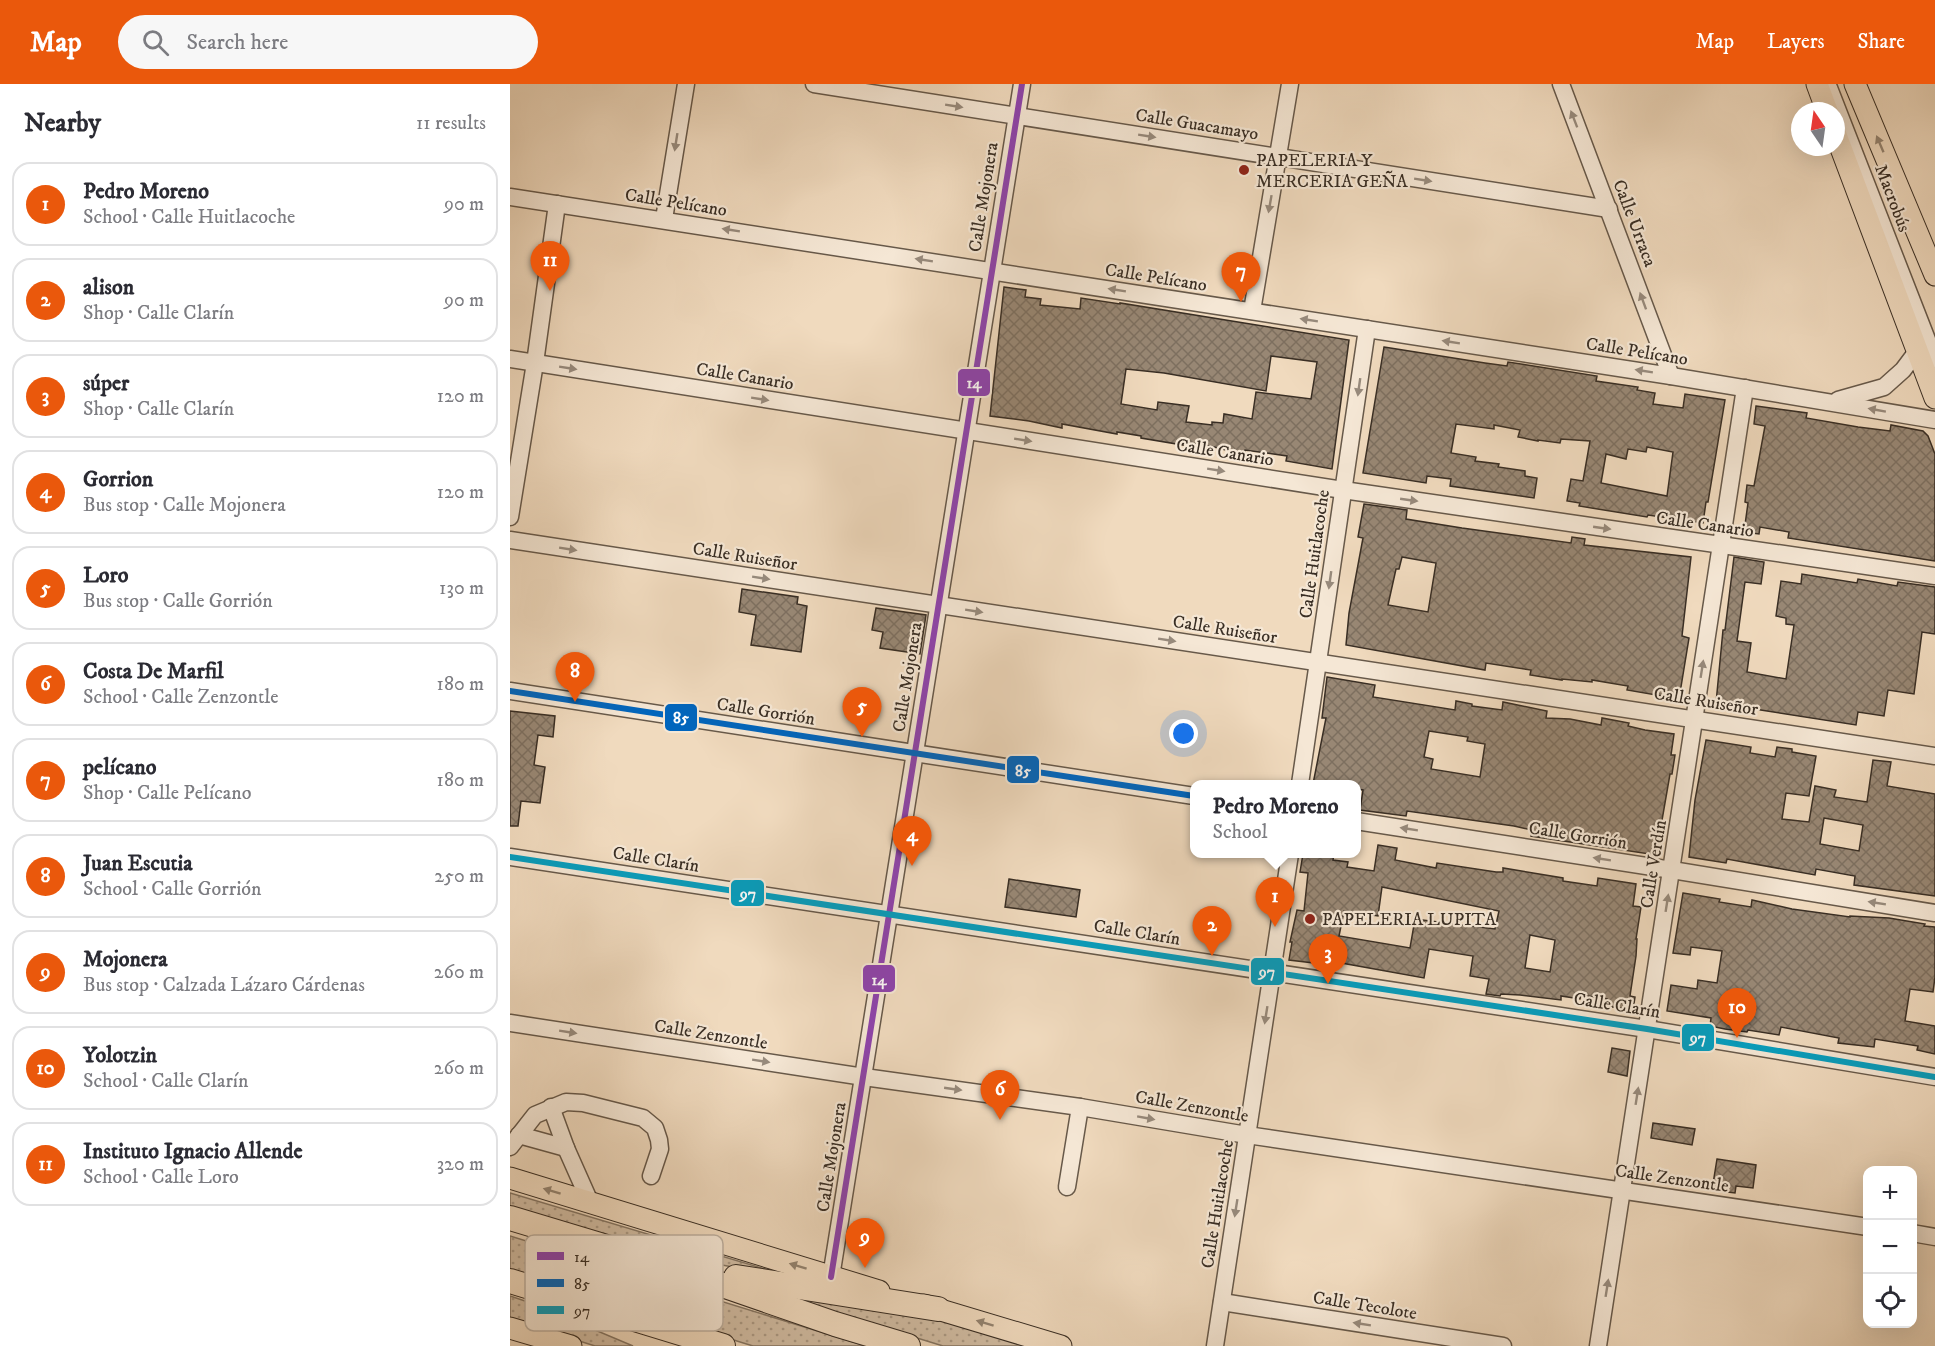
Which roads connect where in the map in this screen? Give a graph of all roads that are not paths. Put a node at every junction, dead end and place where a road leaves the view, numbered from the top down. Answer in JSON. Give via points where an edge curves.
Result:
{"nodes":[{"id":1,"x":686,"y":84,"type":"edge"},
{"id":2,"x":814,"y":84,"type":"edge"},
{"id":3,"x":1022,"y":84,"type":"edge"},
{"id":4,"x":1290,"y":84,"type":"edge"},
{"id":5,"x":1561,"y":84,"type":"edge"},
{"id":6,"x":1817,"y":84,"type":"edge"},
{"id":7,"x":1828,"y":84,"type":"edge"},
{"id":8,"x":1835,"y":84,"type":"edge"},
{"id":9,"x":1855,"y":84,"type":"edge"},
{"id":10,"x":1824,"y":102,"type":"edge"},
{"id":11,"x":1017,"y":116,"type":"junction"},
{"id":12,"x":1845,"y":156,"type":"edge"},
{"id":13,"x":1278,"y":157,"type":"junction"},
{"id":14,"x":510,"y":196,"type":"edge"},
{"id":15,"x":557,"y":204,"type":"junction"},
{"id":16,"x":1609,"y":209,"type":"junction"},
{"id":17,"x":664,"y":219,"type":"junction"},
{"id":18,"x":991,"y":271,"type":"junction"},
{"id":19,"x":1935,"y":276,"type":"edge"},
{"id":20,"x":1252,"y":311,"type":"junction"},
{"id":21,"x":1367,"y":329,"type":"junction"},
{"id":22,"x":1929,"y":350,"type":"edge"},
{"id":23,"x":510,"y":359,"type":"edge"},
{"id":24,"x":535,"y":363,"type":"junction"},
{"id":25,"x":1671,"y":376,"type":"junction"},
{"id":26,"x":1745,"y":388,"type":"junction"},
{"id":27,"x":1935,"y":398,"type":"edge"},
{"id":28,"x":1832,"y":401,"type":"junction"},
{"id":29,"x":1935,"y":420,"type":"edge"},
{"id":30,"x":966,"y":431,"type":"junction"},
{"id":31,"x":1343,"y":490,"type":"junction"},
{"id":32,"x":510,"y":517,"type":"edge"},
{"id":33,"x":510,"y":540,"type":"edge"},
{"id":34,"x":1721,"y":546,"type":"junction"},
{"id":35,"x":1935,"y":576,"type":"edge"},
{"id":36,"x":938,"y":605,"type":"junction"},
{"id":37,"x":1318,"y":662,"type":"junction"},
{"id":38,"x":510,"y":691,"type":"edge"},
{"id":39,"x":1694,"y":719,"type":"junction"},
{"id":40,"x":915,"y":753,"type":"junction"},
{"id":41,"x":1935,"y":756,"type":"edge"},
{"id":42,"x":1301,"y":780,"type":"edge"},
{"id":43,"x":1190,"y":795,"type":"edge"},
{"id":44,"x":1361,"y":822,"type":"edge"},
{"id":45,"x":510,"y":857,"type":"edge"},
{"id":46,"x":1289,"y":858,"type":"edge"},
{"id":47,"x":1672,"y":870,"type":"junction"},
{"id":48,"x":1935,"y":913,"type":"edge"},
{"id":49,"x":889,"y":914,"type":"junction"},
{"id":50,"x":1273,"y":972,"type":"junction"},
{"id":51,"x":510,"y":1023,"type":"edge"},
{"id":52,"x":1647,"y":1029,"type":"junction"},
{"id":53,"x":864,"y":1077,"type":"junction"},
{"id":54,"x":1935,"y":1077,"type":"edge"},
{"id":55,"x":583,"y":1103,"type":"junction"},
{"id":56,"x":551,"y":1107,"type":"junction"},
{"id":57,"x":1080,"y":1107,"type":"junction"},
{"id":58,"x":559,"y":1130,"type":"junction"},
{"id":59,"x":1247,"y":1136,"type":"junction"},
{"id":60,"x":514,"y":1141,"type":"edge"},
{"id":61,"x":566,"y":1148,"type":"junction"},
{"id":62,"x":651,"y":1176,"type":"dead end"},
{"id":63,"x":510,"y":1178,"type":"edge"},
{"id":64,"x":1067,"y":1187,"type":"dead end"},
{"id":65,"x":1623,"y":1191,"type":"junction"},
{"id":66,"x":590,"y":1202,"type":"junction"},
{"id":67,"x":510,"y":1218,"type":"edge"},
{"id":68,"x":1863,"y":1226,"type":"edge"},
{"id":69,"x":1917,"y":1234,"type":"edge"},
{"id":70,"x":565,"y":1235,"type":"edge"},
{"id":71,"x":696,"y":1235,"type":"edge"},
{"id":72,"x":1935,"y":1237,"type":"edge"},
{"id":73,"x":723,"y":1243,"type":"edge"},
{"id":74,"x":723,"y":1275,"type":"edge"},
{"id":75,"x":831,"y":1277,"type":"junction"},
{"id":76,"x":723,"y":1286,"type":"edge"},
{"id":77,"x":1222,"y":1302,"type":"junction"},
{"id":78,"x":938,"y":1309,"type":"junction"},
{"id":79,"x":510,"y":1328,"type":"edge"},
{"id":80,"x":630,"y":1331,"type":"edge"},
{"id":81,"x":673,"y":1331,"type":"edge"},
{"id":82,"x":1493,"y":1345,"type":"edge"},
{"id":83,"x":571,"y":1346,"type":"edge"},
{"id":84,"x":666,"y":1346,"type":"edge"},
{"id":85,"x":723,"y":1346,"type":"edge"},
{"id":86,"x":908,"y":1346,"type":"edge"},
{"id":87,"x":1061,"y":1346,"type":"edge"},
{"id":88,"x":1215,"y":1346,"type":"edge"},
{"id":89,"x":1598,"y":1346,"type":"edge"}],
"edges":[{"from":1,"to":17,"type":"street","one_way":true},
{"from":2,"to":11,"type":"street","name":"Calle Guacamayo","one_way":true},
{"from":3,"to":11,"type":"street","name":"Calle Mojonera"},
{"from":4,"to":13,"type":"street"},
{"from":16,"to":5,"type":"street","name":"Calle Urraca","one_way":true},
{"from":6,"to":10,"type":"main road"},
{"from":7,"to":22,"type":"street","name":"Macrobús"},
{"from":8,"to":22,"type":"street","name":"Macrobús"},
{"from":19,"to":9,"type":"main road","one_way":true},
{"from":11,"to":13,"type":"street","name":"Calle Guacamayo","one_way":true},
{"from":11,"to":18,"type":"street","name":"Calle Mojonera"},
{"from":12,"to":22,"type":"main road"},
{"from":13,"to":16,"type":"street","name":"Calle Guacamayo","one_way":true},
{"from":13,"to":20,"type":"street","one_way":true},
{"from":14,"to":15,"type":"street","name":"Calle Pelícano"},
{"from":15,"to":17,"type":"street","name":"Calle Pelícano"},
{"from":15,"to":24,"type":"street"},
{"from":25,"to":16,"type":"street","name":"Calle Urraca","one_way":true},
{"from":18,"to":17,"type":"street","name":"Calle Pelícano","one_way":true},
{"from":20,"to":18,"type":"street","name":"Calle Pelícano","one_way":true},
{"from":18,"to":30,"type":"street","name":"Calle Mojonera"},
{"from":21,"to":20,"type":"street","name":"Calle Pelícano","one_way":true},
{"from":25,"to":21,"type":"street","name":"Calle Pelícano","one_way":true},
{"from":21,"to":31,"type":"street","name":"Calle Huitlacoche","one_way":true},
{"from":22,"to":27,"type":"main road"},
{"from":22,"to":28,"type":"street","name":"Calle Pelícano","via":[[1884,387]]},
{"from":23,"to":24,"type":"street","name":"Calle Canario"},
{"from":24,"to":30,"type":"street","name":"Calle Canario","one_way":true},
{"from":24,"to":32,"type":"street"},
{"from":25,"to":26,"type":"street","name":"Calle Pelícano"},
{"from":26,"to":28,"type":"street","name":"Calle Pelícano"},
{"from":26,"to":34,"type":"street","name":"Calle Verdín"},
{"from":29,"to":28,"type":"street","name":"Calle Pelícano","one_way":true},
{"from":30,"to":31,"type":"street","name":"Calle Canario","one_way":true},
{"from":30,"to":36,"type":"street","name":"Calle Mojonera"},
{"from":31,"to":34,"type":"street","name":"Calle Canario","one_way":true},
{"from":31,"to":37,"type":"street","name":"Calle Huitlacoche","one_way":true},
{"from":33,"to":36,"type":"street","name":"Calle Ruiseñor","one_way":true},
{"from":34,"to":35,"type":"street","name":"Calle Canario"},
{"from":39,"to":34,"type":"street","name":"Calle Verdín","one_way":true},
{"from":36,"to":37,"type":"street","name":"Calle Ruiseñor","one_way":true},
{"from":36,"to":40,"type":"street","name":"Calle Mojonera"},
{"from":37,"to":39,"type":"street","name":"Calle Ruiseñor"},
{"from":37,"to":42,"type":"street","name":"Calle Huitlacoche"},
{"from":38,"to":40,"type":"street","name":"Calle Gorrión"},
{"from":39,"to":41,"type":"street","name":"Calle Ruiseñor"},
{"from":39,"to":47,"type":"street","name":"Calle Verdín"},
{"from":40,"to":43,"type":"street","name":"Calle Gorrión"},
{"from":40,"to":49,"type":"street","name":"Calle Mojonera"},
{"from":47,"to":44,"type":"street","name":"Calle Gorrión","one_way":true},
{"from":45,"to":49,"type":"street","name":"Calle Clarín"},
{"from":46,"to":50,"type":"street","name":"Calle Huitlacoche"},
{"from":48,"to":47,"type":"street","name":"Calle Gorrión","one_way":true},
{"from":52,"to":47,"type":"street","name":"Calle Verdín","one_way":true},
{"from":49,"to":50,"type":"street","name":"Calle Clarín"},
{"from":49,"to":53,"type":"street","name":"Calle Mojonera"},
{"from":50,"to":52,"type":"street","name":"Calle Clarín"},
{"from":50,"to":59,"type":"street","name":"Calle Huitlacoche","one_way":true},
{"from":51,"to":53,"type":"street","name":"Calle Zenzontle","one_way":true},
{"from":52,"to":54,"type":"street","name":"Calle Clarín"},
{"from":65,"to":52,"type":"street","name":"Calle Verdín","one_way":true},
{"from":53,"to":57,"type":"street","name":"Calle Zenzontle","one_way":true},
{"from":53,"to":75,"type":"street","name":"Calle Mojonera"},
{"from":55,"to":56,"type":"street","via":[[566,1102]]},
{"from":55,"to":58,"type":"street"},
{"from":55,"to":62,"type":"street","via":[[643,1118],[655,1128],[660,1149]]},
{"from":56,"to":58,"type":"street"},
{"from":56,"to":60,"type":"street","via":[[535,1115]]},
{"from":57,"to":59,"type":"street","name":"Calle Zenzontle","one_way":true},
{"from":57,"to":64,"type":"street"},
{"from":58,"to":61,"type":"street"},
{"from":59,"to":65,"type":"street","name":"Calle Zenzontle"},
{"from":59,"to":77,"type":"street","name":"Calle Huitlacoche","one_way":true},
{"from":60,"to":61,"type":"street"},
{"from":61,"to":66,"type":"street"},
{"from":66,"to":63,"type":"main road","one_way":true},
{"from":65,"to":68,"type":"street","name":"Calle Zenzontle"},
{"from":89,"to":65,"type":"street","name":"Calle Verdín","one_way":true},
{"from":71,"to":66,"type":"main road","one_way":true},
{"from":67,"to":70,"type":"highway"},
{"from":69,"to":72,"type":"street"},
{"from":75,"to":73,"type":"main road","one_way":true},
{"from":74,"to":78,"type":"highway"},
{"from":75,"to":78,"type":"main road"},
{"from":76,"to":86,"type":"highway"},
{"from":82,"to":77,"type":"street","name":"Calle Tecolote","one_way":true},
{"from":77,"to":88,"type":"street","name":"Calle Huitlacoche"},
{"from":87,"to":78,"type":"main road","one_way":true},
{"from":79,"to":83,"type":"main road"},
{"from":80,"to":84,"type":"highway"},
{"from":81,"to":85,"type":"highway"}]}
